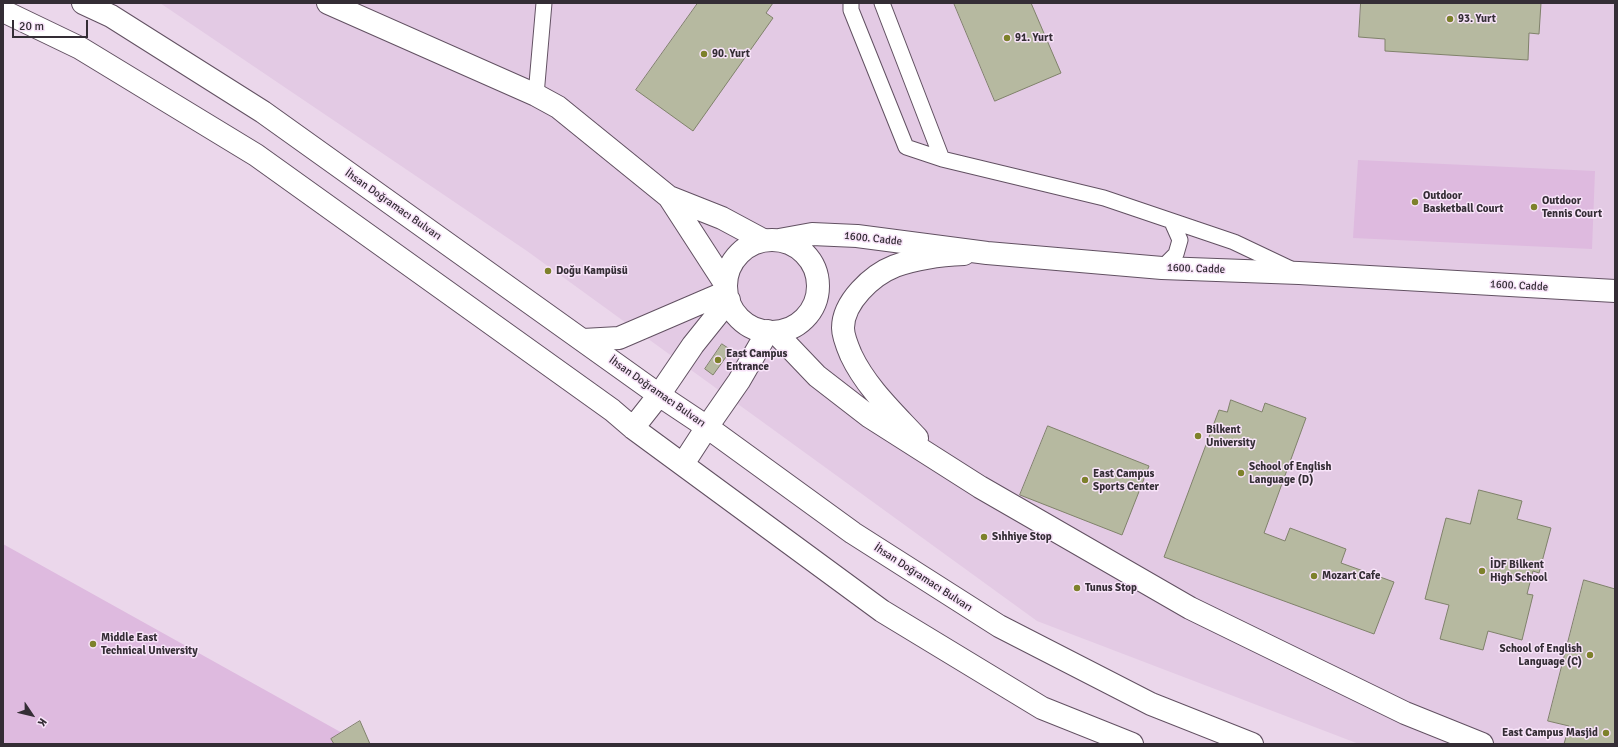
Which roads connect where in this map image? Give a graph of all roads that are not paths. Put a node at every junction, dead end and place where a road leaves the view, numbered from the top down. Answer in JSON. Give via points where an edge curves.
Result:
{"nodes":[{"id":1,"x":83,"y":3,"type":"edge"},
{"id":2,"x":328,"y":3,"type":"edge"},
{"id":3,"x":544,"y":3,"type":"edge"},
{"id":4,"x":851,"y":3,"type":"edge"},
{"id":5,"x":882,"y":3,"type":"edge"},
{"id":6,"x":3,"y":11,"type":"edge"},
{"id":7,"x":536,"y":95,"type":"junction"},
{"id":8,"x":942,"y":159,"type":"junction"},
{"id":9,"x":669,"y":197,"type":"junction"},
{"id":10,"x":1172,"y":222,"type":"junction"},
{"id":11,"x":771,"y":240,"type":"junction"},
{"id":12,"x":987,"y":253,"type":"junction"},
{"id":13,"x":1162,"y":268,"type":"junction"},
{"id":14,"x":1299,"y":273,"type":"junction"},
{"id":15,"x":1615,"y":291,"type":"edge"},
{"id":16,"x":727,"y":293,"type":"junction"},
{"id":17,"x":771,"y":332,"type":"junction"},
{"id":18,"x":583,"y":340,"type":"junction"},
{"id":19,"x":659,"y":394,"type":"junction"},
{"id":20,"x":708,"y":427,"type":"junction"},
{"id":21,"x":633,"y":428,"type":"junction"},
{"id":22,"x":938,"y":461,"type":"junction"},
{"id":23,"x":683,"y":464,"type":"junction"},
{"id":24,"x":1132,"y":744,"type":"edge"},
{"id":25,"x":1252,"y":744,"type":"edge"},
{"id":26,"x":1482,"y":744,"type":"edge"}],
"edges":[{"from":1,"to":18,"type":"street","name":"İhsan Doğramacı Bulvarı","via":[[111,16],[263,112]]},
{"from":2,"to":7,"type":"street"},
{"from":3,"to":7,"type":"lane"},
{"from":4,"to":8,"type":"lane","via":[[851,10],[906,147]]},
{"from":5,"to":8,"type":"lane"},
{"from":6,"to":21,"type":"street","via":[[80,48],[256,155],[612,410]]},
{"from":7,"to":9,"type":"street","via":[[558,107]]},
{"from":8,"to":10,"type":"lane","via":[[1104,198]]},
{"from":9,"to":11,"type":"street"},
{"from":9,"to":16,"type":"street"},
{"from":10,"to":13,"type":"lane","via":[[1180,240],[1176,254]]},
{"from":10,"to":14,"type":"lane","via":[[1234,242]]},
{"from":11,"to":12,"type":"street","name":"1600. Cadde","via":[[812,234],[857,236]]},
{"from":11,"to":16,"type":"street","name":"1600. Cadde","via":[[749,246],[737,256],[729,270]]},
{"from":11,"to":17,"type":"street","via":[[794,244],[806,254],[814,266],[818,280],[817,296],[812,309],[790,328]]},
{"from":12,"to":13,"type":"street","name":"1600. Cadde"},
{"from":12,"to":22,"type":"street","via":[[922,259],[894,267],[868,282],[852,301],[844,317],[843,329],[850,354],[862,374],[874,392]]},
{"from":13,"to":14,"type":"street","name":"1600. Cadde"},
{"from":14,"to":15,"type":"street","name":"1600. Cadde"},
{"from":16,"to":17,"type":"street","via":[[736,314],[747,324]]},
{"from":16,"to":18,"type":"street","via":[[619,338]]},
{"from":16,"to":19,"type":"street","name":"1600. Cadde"},
{"from":17,"to":20,"type":"street"},
{"from":17,"to":22,"type":"street","via":[[817,376],[870,417]]},
{"from":18,"to":19,"type":"street","name":"İhsan Doğramacı Bulvarı"},
{"from":19,"to":20,"type":"street","name":"İhsan Doğramacı Bulvarı"},
{"from":19,"to":21,"type":"street","name":"1600. Cadde"},
{"from":20,"to":23,"type":"street"},
{"from":20,"to":25,"type":"street","name":"İhsan Doğramacı Bulvarı","via":[[852,533],[999,626],[1151,704]]},
{"from":21,"to":23,"type":"street"},
{"from":22,"to":26,"type":"street","via":[[1190,608],[1405,713]]},
{"from":23,"to":24,"type":"street","via":[[882,611],[1042,708]]}]}
